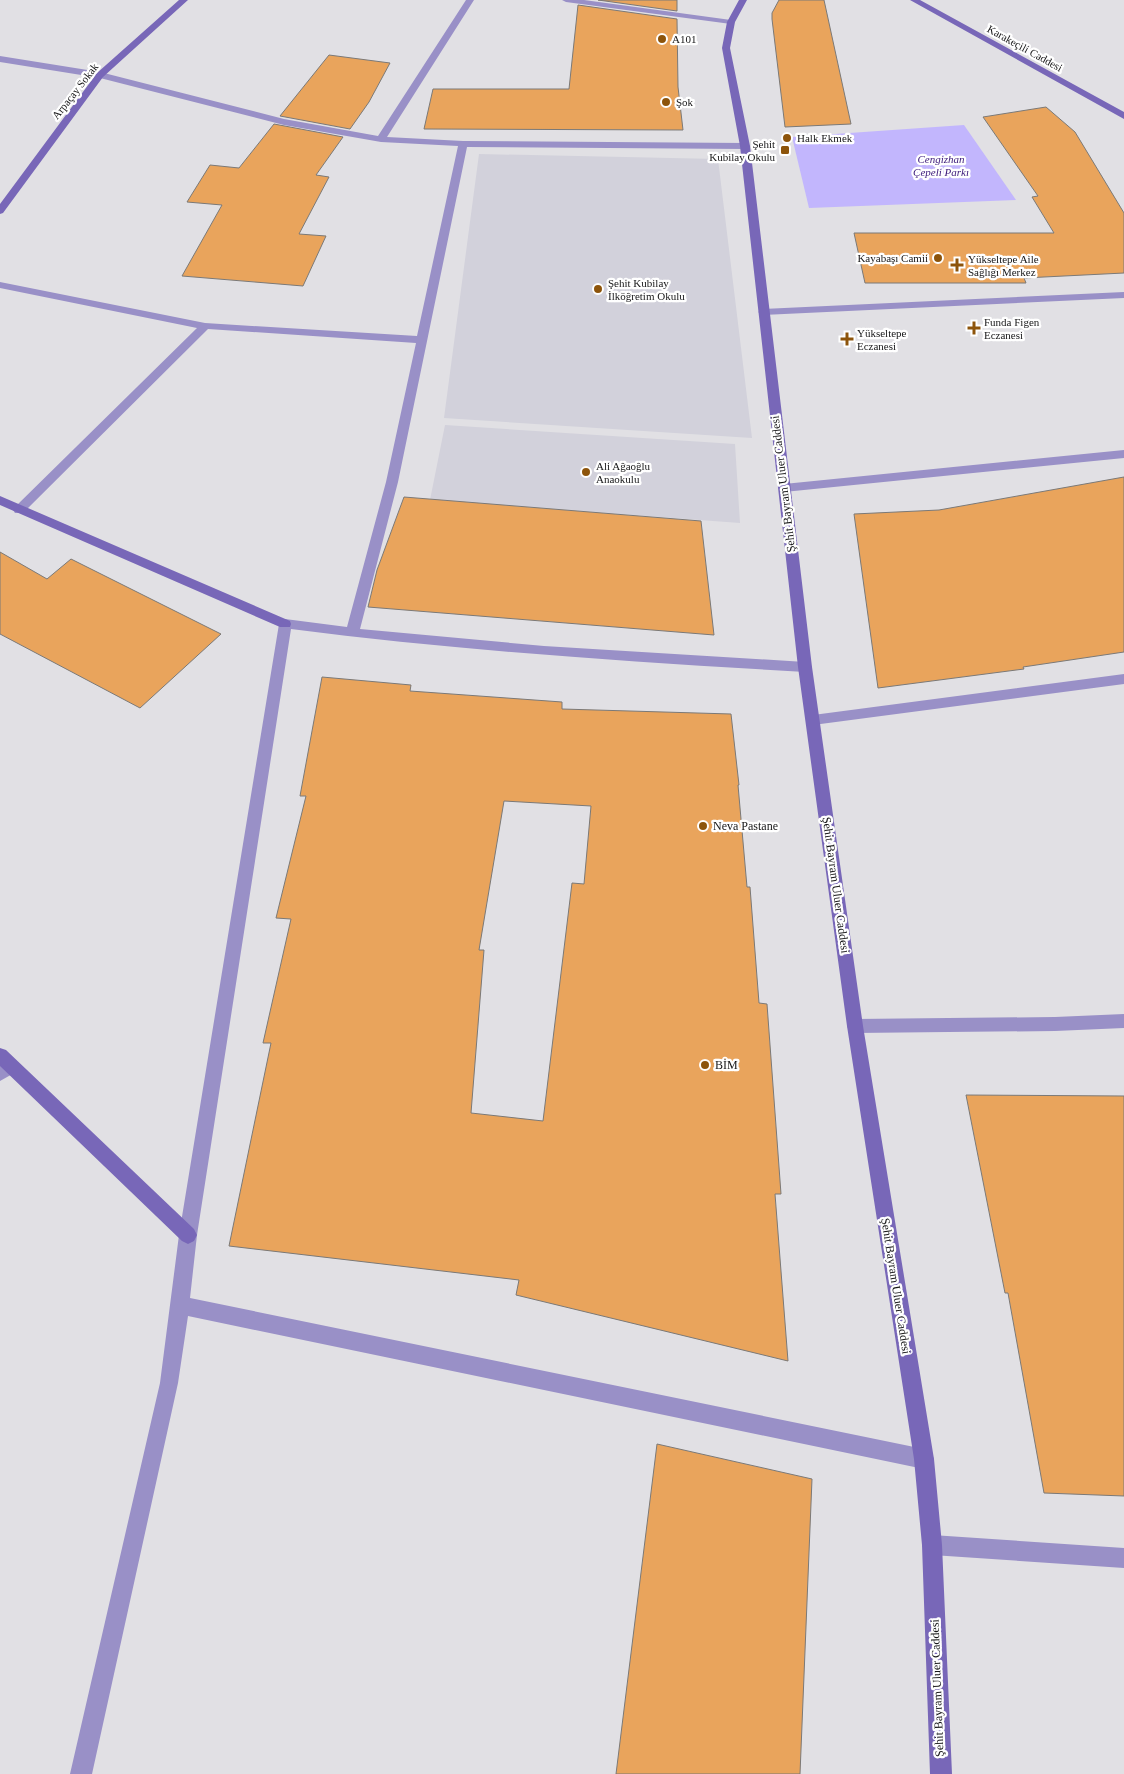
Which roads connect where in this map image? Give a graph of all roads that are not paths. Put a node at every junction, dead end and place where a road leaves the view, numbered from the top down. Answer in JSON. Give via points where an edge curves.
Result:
{"nodes":[{"id":1,"x":184,"y":0,"type":"edge"},
{"id":2,"x":470,"y":0,"type":"edge"},
{"id":3,"x":566,"y":0,"type":"edge"},
{"id":4,"x":743,"y":0,"type":"edge"},
{"id":5,"x":914,"y":0,"type":"edge"},
{"id":6,"x":731,"y":22,"type":"junction"},
{"id":7,"x":0,"y":59,"type":"edge"},
{"id":8,"x":100,"y":75,"type":"junction"},
{"id":9,"x":1124,"y":116,"type":"edge"},
{"id":10,"x":382,"y":139,"type":"junction"},
{"id":11,"x":463,"y":144,"type":"junction"},
{"id":12,"x":745,"y":146,"type":"junction"},
{"id":13,"x":0,"y":211,"type":"edge"},
{"id":14,"x":0,"y":285,"type":"edge"},
{"id":15,"x":1124,"y":295,"type":"edge"},
{"id":16,"x":763,"y":312,"type":"junction"},
{"id":17,"x":205,"y":326,"type":"junction"},
{"id":18,"x":423,"y":340,"type":"junction"},
{"id":19,"x":1124,"y":454,"type":"edge"},
{"id":20,"x":784,"y":488,"type":"junction"},
{"id":21,"x":0,"y":500,"type":"edge"},
{"id":22,"x":19,"y":510,"type":"junction"},
{"id":23,"x":285,"y":624,"type":"junction"},
{"id":24,"x":352,"y":632,"type":"junction"},
{"id":25,"x":805,"y":667,"type":"junction"},
{"id":26,"x":1124,"y":679,"type":"edge"},
{"id":27,"x":813,"y":720,"type":"junction"},
{"id":28,"x":1124,"y":1021,"type":"edge"},
{"id":29,"x":855,"y":1026,"type":"junction"},
{"id":30,"x":3,"y":1065,"type":"edge"},
{"id":31,"x":188,"y":1235,"type":"junction"},
{"id":32,"x":180,"y":1305,"type":"junction"},
{"id":33,"x":924,"y":1459,"type":"junction"},
{"id":34,"x":932,"y":1545,"type":"junction"},
{"id":35,"x":1124,"y":1558,"type":"edge"},
{"id":36,"x":81,"y":1774,"type":"edge"},
{"id":37,"x":941,"y":1774,"type":"edge"}],
"edges":[{"from":1,"to":8,"type":"main road","name":"Arpaçay Sokak"},
{"from":2,"to":10,"type":"street"},
{"from":3,"to":6,"type":"street"},
{"from":4,"to":6,"type":"main road","name":"Şehit Bayram Uluer Caddesi"},
{"from":5,"to":9,"type":"main road","name":"Karakeçili Caddesi"},
{"from":6,"to":12,"type":"main road","name":"Şehit Bayram Uluer Caddesi","via":[[726,48]]},
{"from":7,"to":8,"type":"street"},
{"from":8,"to":10,"type":"street","via":[[284,122]]},
{"from":8,"to":13,"type":"main road","name":"Arpaçay Sokak"},
{"from":10,"to":11,"type":"street"},
{"from":11,"to":12,"type":"street"},
{"from":11,"to":18,"type":"street"},
{"from":12,"to":16,"type":"main road","name":"Şehit Bayram Uluer Caddesi"},
{"from":14,"to":17,"type":"street"},
{"from":15,"to":16,"type":"street"},
{"from":16,"to":20,"type":"main road","name":"Şehit Bayram Uluer Caddesi"},
{"from":17,"to":18,"type":"street"},
{"from":17,"to":22,"type":"street"},
{"from":18,"to":24,"type":"street","via":[[392,482]]},
{"from":19,"to":20,"type":"street"},
{"from":20,"to":25,"type":"main road","name":"Şehit Bayram Uluer Caddesi"},
{"from":21,"to":22,"type":"main road"},
{"from":22,"to":23,"type":"main road"},
{"from":23,"to":24,"type":"street"},
{"from":23,"to":31,"type":"street"},
{"from":24,"to":25,"type":"street","via":[[560,653]]},
{"from":25,"to":27,"type":"main road","name":"Şehit Bayram Uluer Caddesi"},
{"from":26,"to":27,"type":"street"},
{"from":27,"to":29,"type":"main road","name":"Şehit Bayram Uluer Caddesi"},
{"from":28,"to":29,"type":"street"},
{"from":29,"to":33,"type":"main road","name":"Şehit Bayram Uluer Caddesi"},
{"from":30,"to":31,"type":"main road"},
{"from":31,"to":32,"type":"street"},
{"from":32,"to":33,"type":"street"},
{"from":32,"to":36,"type":"street","via":[[169,1383]]},
{"from":33,"to":34,"type":"main road","name":"Şehit Bayram Uluer Caddesi"},
{"from":34,"to":35,"type":"street"},
{"from":34,"to":37,"type":"main road","name":"Şehit Bayram Uluer Caddesi"}]}
